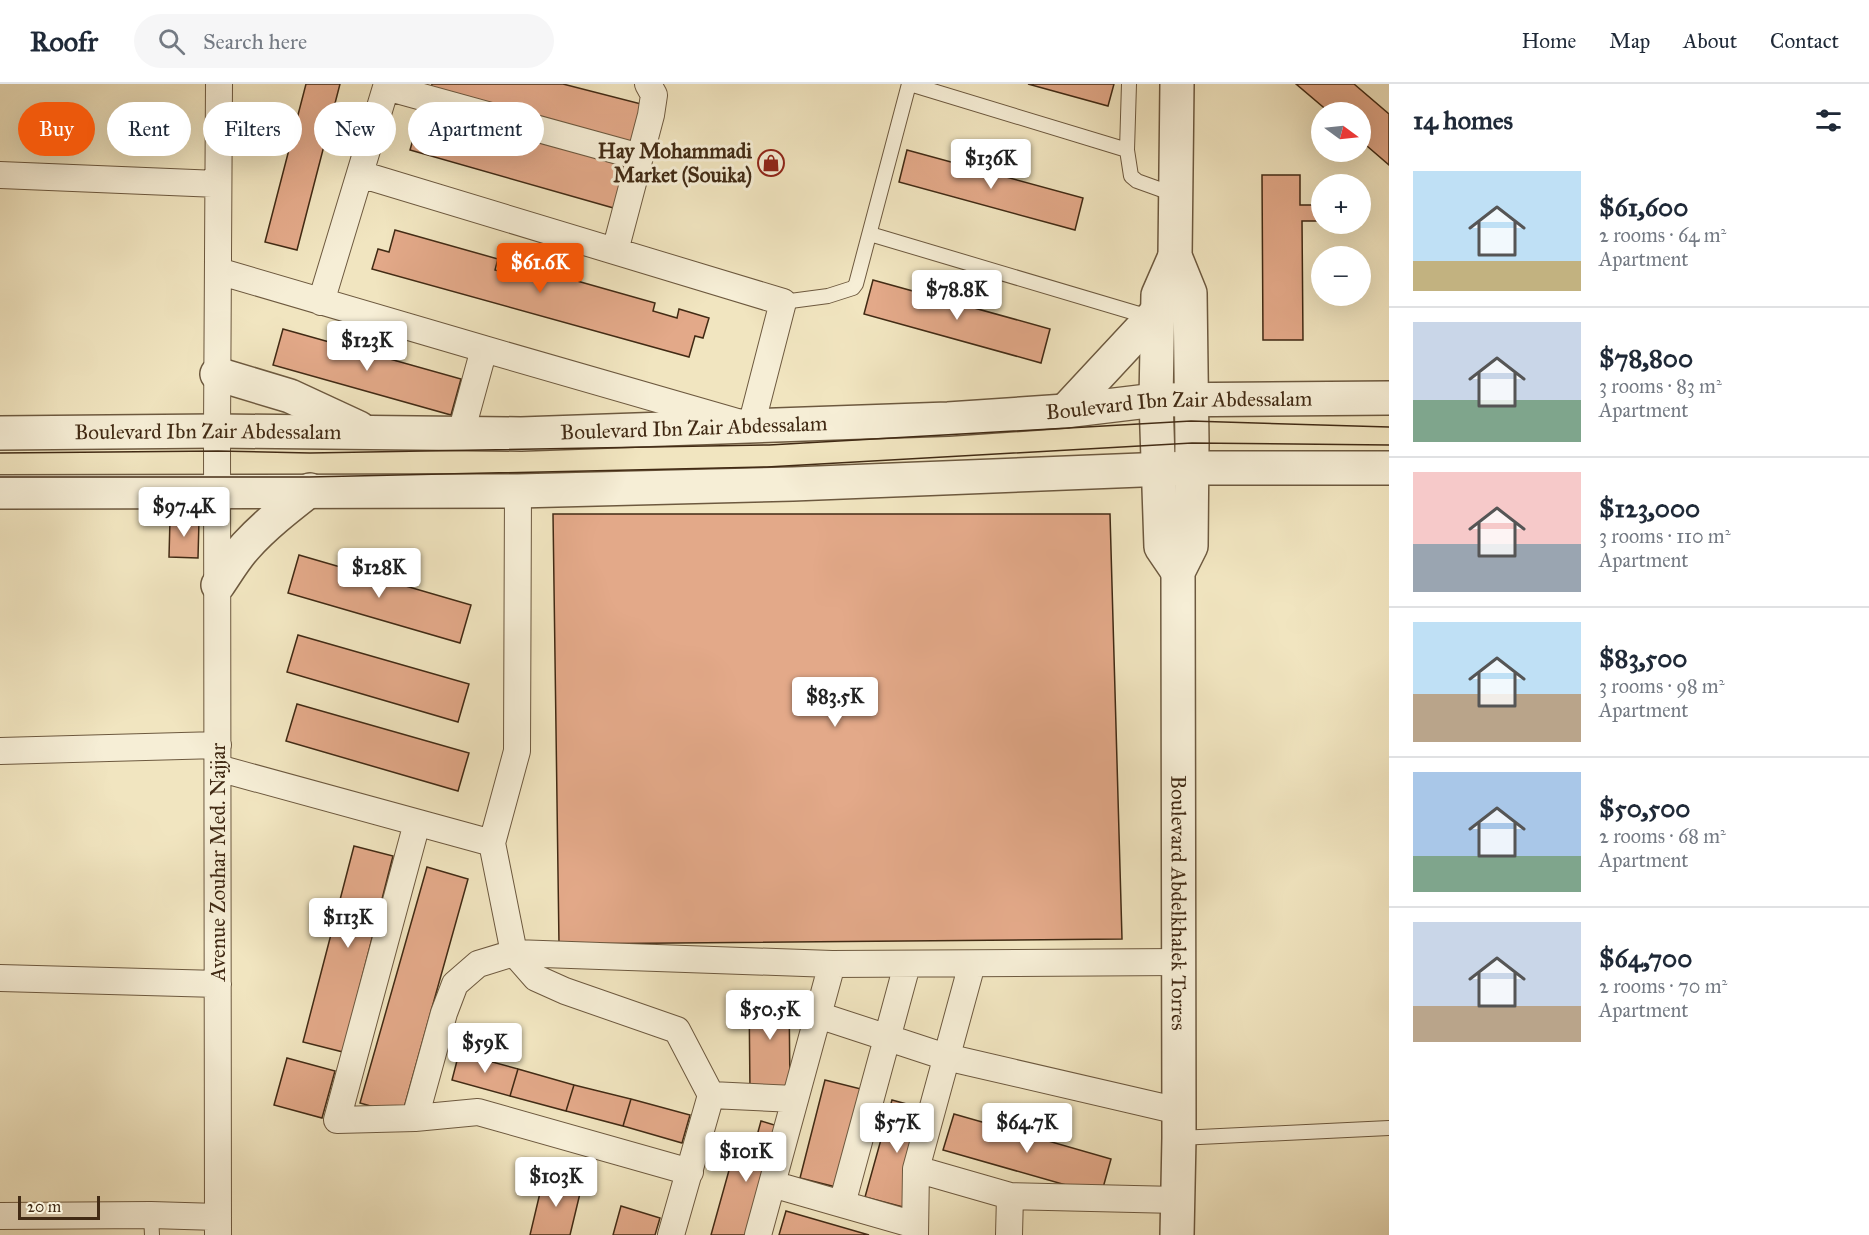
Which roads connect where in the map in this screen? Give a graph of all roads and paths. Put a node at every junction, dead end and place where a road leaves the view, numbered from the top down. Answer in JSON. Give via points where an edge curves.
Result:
{"nodes":[{"id":1,"x":219,"y":84,"type":"edge"},
{"id":2,"x":648,"y":84,"type":"edge"},
{"id":3,"x":909,"y":84,"type":"edge"},
{"id":4,"x":1130,"y":84,"type":"edge"},
{"id":5,"x":1177,"y":84,"type":"edge"},
{"id":6,"x":386,"y":86,"type":"edge"},
{"id":7,"x":1127,"y":150,"type":"junction"},
{"id":8,"x":640,"y":158,"type":"junction"},
{"id":9,"x":360,"y":174,"type":"junction"},
{"id":10,"x":0,"y":175,"type":"edge"},
{"id":11,"x":218,"y":184,"type":"junction"},
{"id":12,"x":1176,"y":195,"type":"junction"},
{"id":13,"x":870,"y":234,"type":"junction"},
{"id":14,"x":615,"y":251,"type":"junction"},
{"id":15,"x":1175,"y":256,"type":"junction"},
{"id":16,"x":218,"y":271,"type":"junction"},
{"id":17,"x":321,"y":302,"type":"junction"},
{"id":18,"x":783,"y":302,"type":"junction"},
{"id":19,"x":1154,"y":314,"type":"junction"},
{"id":20,"x":484,"y":349,"type":"junction"},
{"id":21,"x":217,"y":374,"type":"junction"},
{"id":22,"x":1389,"y":398,"type":"edge"},
{"id":23,"x":1191,"y":399,"type":"junction"},
{"id":24,"x":1156,"y":400,"type":"junction"},
{"id":25,"x":1065,"y":411,"type":"junction"},
{"id":26,"x":751,"y":426,"type":"junction"},
{"id":27,"x":217,"y":431,"type":"junction"},
{"id":28,"x":369,"y":432,"type":"junction"},
{"id":29,"x":0,"y":433,"type":"edge"},
{"id":30,"x":461,"y":433,"type":"junction"},
{"id":31,"x":1191,"y":468,"type":"junction"},
{"id":32,"x":1389,"y":468,"type":"edge"},
{"id":33,"x":1158,"y":469,"type":"junction"},
{"id":34,"x":218,"y":490,"type":"junction"},
{"id":35,"x":310,"y":490,"type":"junction"},
{"id":36,"x":518,"y":491,"type":"junction"},
{"id":37,"x":0,"y":492,"type":"edge"},
{"id":38,"x":1179,"y":572,"type":"junction"},
{"id":39,"x":218,"y":585,"type":"junction"},
{"id":40,"x":0,"y":751,"type":"edge"},
{"id":41,"x":218,"y":756,"type":"junction"},
{"id":42,"x":417,"y":823,"type":"junction"},
{"id":43,"x":492,"y":843,"type":"junction"},
{"id":44,"x":514,"y":953,"type":"junction"},
{"id":45,"x":1179,"y":962,"type":"junction"},
{"id":46,"x":832,"y":964,"type":"junction"},
{"id":47,"x":972,"y":964,"type":"junction"},
{"id":48,"x":907,"y":965,"type":"junction"},
{"id":49,"x":0,"y":978,"type":"edge"},
{"id":50,"x":218,"y":984,"type":"junction"},
{"id":51,"x":818,"y":1016,"type":"junction"},
{"id":52,"x":887,"y":1038,"type":"junction"},
{"id":53,"x":946,"y":1056,"type":"junction"},
{"id":54,"x":711,"y":1095,"type":"junction"},
{"id":55,"x":795,"y":1099,"type":"junction"},
{"id":56,"x":416,"y":1118,"type":"junction"},
{"id":57,"x":1179,"y":1124,"type":"junction"},
{"id":58,"x":1389,"y":1128,"type":"edge"},
{"id":59,"x":916,"y":1169,"type":"junction"},
{"id":60,"x":690,"y":1172,"type":"junction"},
{"id":61,"x":772,"y":1184,"type":"junction"},
{"id":62,"x":1010,"y":1196,"type":"junction"},
{"id":63,"x":1177,"y":1200,"type":"junction"},
{"id":64,"x":842,"y":1204,"type":"junction"},
{"id":65,"x":0,"y":1216,"type":"edge"},
{"id":66,"x":152,"y":1225,"type":"edge"},
{"id":67,"x":218,"y":1226,"type":"edge"},
{"id":68,"x":915,"y":1230,"type":"edge"},
{"id":69,"x":671,"y":1235,"type":"edge"},
{"id":70,"x":758,"y":1235,"type":"edge"},
{"id":71,"x":1009,"y":1235,"type":"edge"},
{"id":72,"x":1177,"y":1235,"type":"edge"}],
"edges":[{"from":1,"to":11,"type":"street","name":"Avenue Zouhar Med. Najjar"},
{"from":2,"to":8,"type":"street","via":[[654,95]]},
{"from":3,"to":7,"type":"lane"},
{"from":3,"to":13,"type":"lane"},
{"from":4,"to":7,"type":"lane"},
{"from":5,"to":12,"type":"street","name":"Boulevard Abdelkhalek Torres"},
{"from":6,"to":8,"type":"street"},
{"from":6,"to":9,"type":"street"},
{"from":7,"to":12,"type":"lane","via":[[1131,176]]},
{"from":8,"to":14,"type":"street"},
{"from":9,"to":14,"type":"street"},
{"from":9,"to":17,"type":"street"},
{"from":10,"to":11,"type":"street"},
{"from":11,"to":16,"type":"street","name":"Avenue Zouhar Med. Najjar"},
{"from":12,"to":15,"type":"street","name":"Boulevard Abdelkhalek Torres"},
{"from":13,"to":18,"type":"lane","via":[[853,288]]},
{"from":13,"to":19,"type":"lane"},
{"from":14,"to":18,"type":"street"},
{"from":15,"to":19,"type":"street","name":"Boulevard Abdelkhalek Torres"},
{"from":15,"to":23,"type":"street","name":"Boulevard Abdelkhalek Torres","via":[[1190,293]]},
{"from":16,"to":17,"type":"street"},
{"from":16,"to":21,"type":"street","name":"Avenue Zouhar Med. Najjar"},
{"from":17,"to":20,"type":"street"},
{"from":18,"to":26,"type":"street"},
{"from":19,"to":24,"type":"street","name":"Boulevard Abdelkhalek Torres"},
{"from":19,"to":25,"type":"street"},
{"from":20,"to":26,"type":"street"},
{"from":20,"to":30,"type":"street"},
{"from":21,"to":27,"type":"street","name":"Avenue Zouhar Med. Najjar"},
{"from":21,"to":28,"type":"street","via":[[290,396]]},
{"from":22,"to":23,"type":"street","name":"Boulevard Ibn Zair Abdessalam"},
{"from":23,"to":24,"type":"street","name":"Boulevard Ibn Zair Abdessalam"},
{"from":23,"to":31,"type":"street","name":"Boulevard Abdelkhalek Torres"},
{"from":24,"to":25,"type":"street","name":"Boulevard Ibn Zair Abdessalam"},
{"from":24,"to":33,"type":"street","name":"Boulevard Abdelkhalek Torres"},
{"from":25,"to":26,"type":"street","name":"Boulevard Ibn Zair Abdessalam"},
{"from":26,"to":30,"type":"street","name":"Boulevard Ibn Zair Abdessalam"},
{"from":27,"to":28,"type":"street","name":"Boulevard Ibn Zair Abdessalam"},
{"from":27,"to":29,"type":"street","name":"Boulevard Ibn Zair Abdessalam"},
{"from":27,"to":34,"type":"street","name":"Avenue Zouhar Med. Najjar"},
{"from":28,"to":30,"type":"street","name":"Boulevard Ibn Zair Abdessalam"},
{"from":31,"to":32,"type":"street"},
{"from":31,"to":33,"type":"street"},
{"from":31,"to":38,"type":"street","name":"Boulevard Abdelkhalek Torres","via":[[1191,546]]},
{"from":33,"to":36,"type":"street"},
{"from":33,"to":38,"type":"street","name":"Boulevard Abdelkhalek Torres","via":[[1161,547]]},
{"from":34,"to":35,"type":"street"},
{"from":34,"to":37,"type":"street"},
{"from":34,"to":39,"type":"street","name":"Avenue Zouhar Med. Najjar"},
{"from":35,"to":36,"type":"street"},
{"from":35,"to":39,"type":"street","via":[[259,532]]},
{"from":36,"to":43,"type":"street","via":[[517,751]]},
{"from":38,"to":45,"type":"street","name":"Boulevard Abdelkhalek Torres"},
{"from":39,"to":41,"type":"street","name":"Avenue Zouhar Med. Najjar"},
{"from":40,"to":41,"type":"street"},
{"from":41,"to":42,"type":"street"},
{"from":41,"to":50,"type":"street","name":"Avenue Zouhar Med. Najjar"},
{"from":42,"to":43,"type":"street"},
{"from":42,"to":56,"type":"street","via":[[337,1120]]},
{"from":43,"to":44,"type":"street"},
{"from":44,"to":46,"type":"street"},
{"from":44,"to":54,"type":"street","via":[[536,978],[677,1030]]},
{"from":44,"to":56,"type":"street","via":[[478,963],[455,984]]},
{"from":45,"to":47,"type":"street"},
{"from":45,"to":57,"type":"street","name":"Boulevard Abdelkhalek Torres"},
{"from":46,"to":48,"type":"street"},
{"from":46,"to":51,"type":"street"},
{"from":47,"to":48,"type":"street"},
{"from":47,"to":53,"type":"street"},
{"from":48,"to":52,"type":"street"},
{"from":49,"to":50,"type":"street"},
{"from":50,"to":67,"type":"street","name":"Avenue Zouhar Med. Najjar"},
{"from":51,"to":52,"type":"street"},
{"from":51,"to":55,"type":"street"},
{"from":52,"to":53,"type":"street"},
{"from":52,"to":64,"type":"street"},
{"from":53,"to":57,"type":"street"},
{"from":53,"to":59,"type":"street"},
{"from":54,"to":55,"type":"street"},
{"from":54,"to":60,"type":"street"},
{"from":55,"to":61,"type":"street"},
{"from":56,"to":60,"type":"street","via":[[478,1112]]},
{"from":57,"to":58,"type":"lane"},
{"from":57,"to":63,"type":"street","name":"Boulevard Abdelkhalek Torres"},
{"from":59,"to":62,"type":"street"},
{"from":59,"to":68,"type":"street"},
{"from":60,"to":69,"type":"street"},
{"from":61,"to":64,"type":"street"},
{"from":61,"to":70,"type":"street"},
{"from":62,"to":63,"type":"street"},
{"from":62,"to":71,"type":"street"},
{"from":63,"to":72,"type":"street","name":"Boulevard Abdelkhalek Torres"},
{"from":64,"to":68,"type":"street"},
{"from":65,"to":66,"type":"street"},
{"from":66,"to":67,"type":"street"}]}
